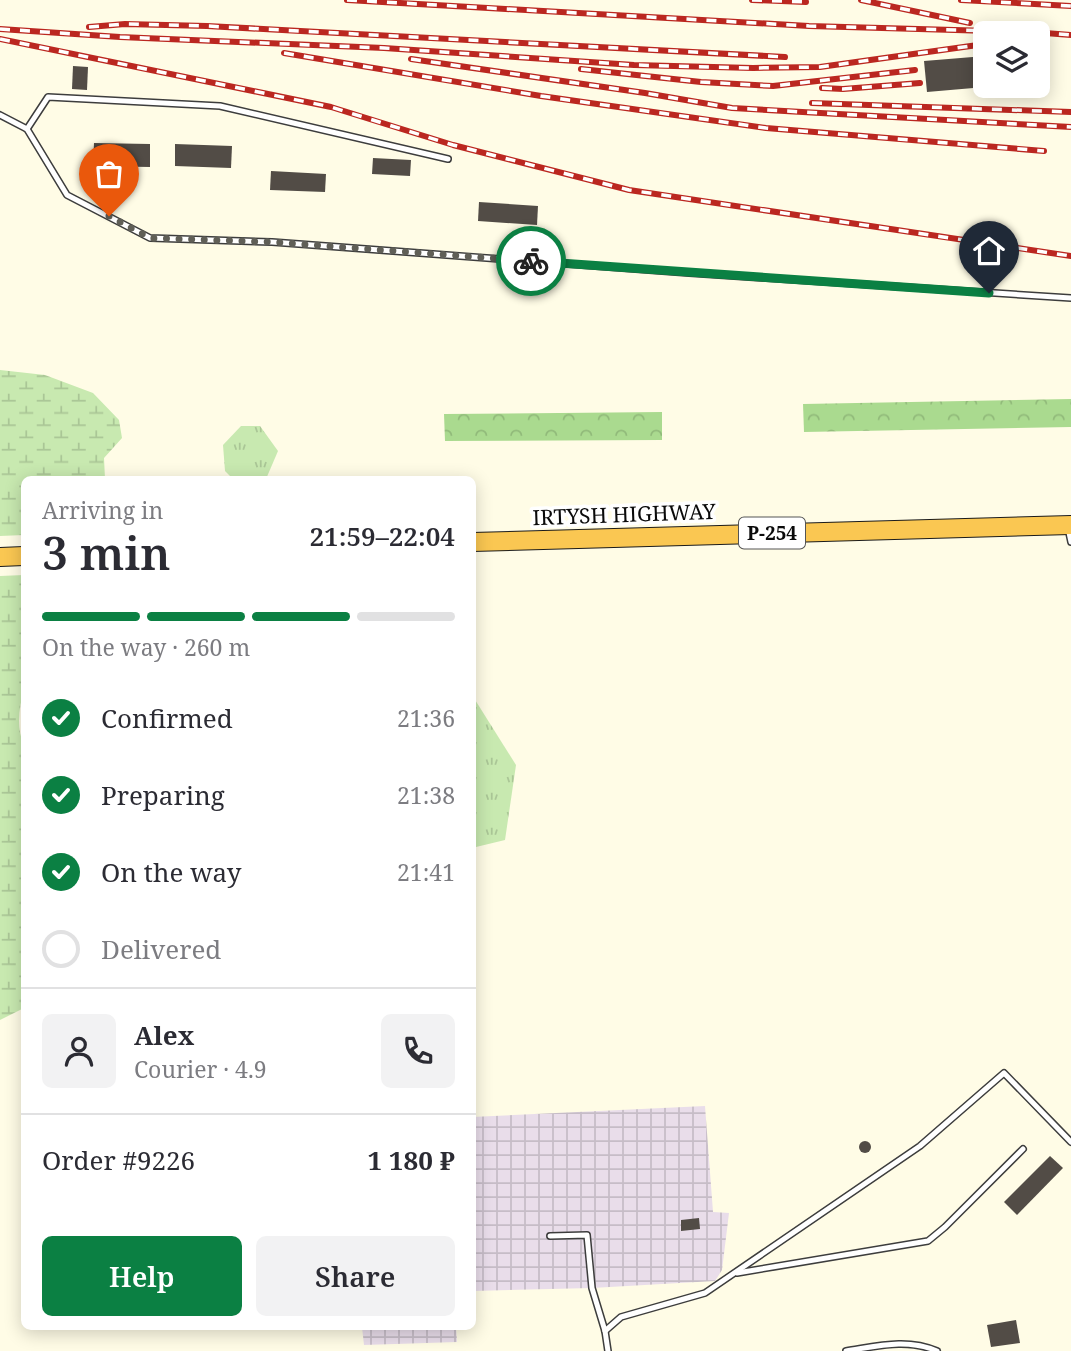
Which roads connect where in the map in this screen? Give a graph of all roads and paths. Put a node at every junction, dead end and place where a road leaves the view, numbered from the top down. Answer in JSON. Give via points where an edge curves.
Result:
{"nodes":[{"id":1,"x":0,"y":115,"type":"edge"},
{"id":2,"x":27,"y":129,"type":"junction"},
{"id":3,"x":448,"y":159,"type":"dead end"},
{"id":4,"x":1071,"y":298,"type":"edge"},
{"id":5,"x":1070,"y":531,"type":"edge"},
{"id":6,"x":476,"y":542,"type":"edge"},
{"id":7,"x":21,"y":556,"type":"edge"},
{"id":8,"x":0,"y":557,"type":"edge"},
{"id":9,"x":1071,"y":1142,"type":"edge"},
{"id":10,"x":1023,"y":1149,"type":"dead end"},
{"id":11,"x":550,"y":1236,"type":"dead end"},
{"id":12,"x":735,"y":1273,"type":"junction"},
{"id":13,"x":606,"y":1331,"type":"junction"},
{"id":14,"x":608,"y":1351,"type":"edge"},
{"id":15,"x":846,"y":1351,"type":"edge"},
{"id":16,"x":937,"y":1351,"type":"edge"}],
"edges":[{"from":1,"to":2,"type":"lane"},
{"from":2,"to":3,"type":"lane","via":[[48,97],[220,106]]},
{"from":2,"to":4,"type":"lane","via":[[67,195],[150,238],[272,242]]},
{"from":5,"to":6,"type":"highway","name":"IRTYSH HIGHWAY","number":"Р-254"},
{"from":7,"to":8,"type":"highway"},
{"from":9,"to":12,"type":"lane","via":[[1004,1073],[920,1146]]},
{"from":10,"to":12,"type":"lane","via":[[928,1241]]},
{"from":11,"to":13,"type":"lane","via":[[587,1235],[592,1288]]},
{"from":12,"to":13,"type":"lane","via":[[705,1293],[621,1317]]},
{"from":13,"to":14,"type":"lane"},
{"from":15,"to":16,"type":"lane","via":[[919,1343]]}]}
